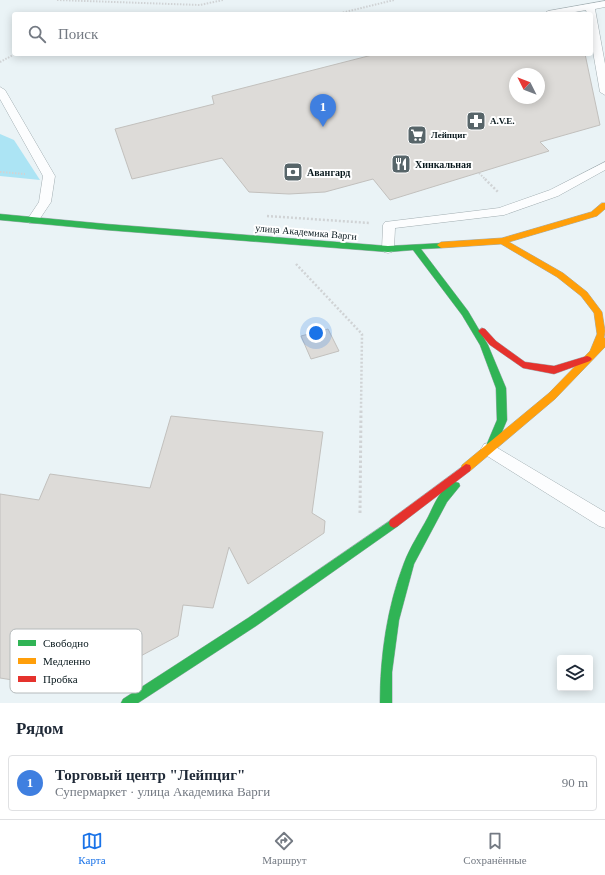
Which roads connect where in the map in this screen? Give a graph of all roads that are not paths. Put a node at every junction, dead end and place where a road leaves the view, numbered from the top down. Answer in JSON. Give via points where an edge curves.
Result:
{"nodes":[{"id":1,"x":605,"y":4,"type":"edge"},
{"id":2,"x":590,"y":7,"type":"junction"},
{"id":3,"x":560,"y":12,"type":"edge"},
{"id":4,"x":591,"y":12,"type":"edge"},
{"id":5,"x":593,"y":24,"type":"edge"},
{"id":6,"x":0,"y":90,"type":"edge"},
{"id":7,"x":605,"y":92,"type":"edge"},
{"id":8,"x":605,"y":165,"type":"edge"},
{"id":9,"x":605,"y":205,"type":"edge"},
{"id":10,"x":0,"y":217,"type":"edge"},
{"id":11,"x":33,"y":220,"type":"junction"},
{"id":12,"x":502,"y":241,"type":"junction"},
{"id":13,"x":416,"y":248,"type":"junction"},
{"id":14,"x":388,"y":249,"type":"junction"},
{"id":15,"x":465,"y":313,"type":"junction"},
{"id":16,"x":605,"y":341,"type":"edge"},
{"id":17,"x":598,"y":357,"type":"edge"},
{"id":18,"x":489,"y":449,"type":"junction"},
{"id":19,"x":605,"y":522,"type":"edge"},
{"id":20,"x":127,"y":703,"type":"edge"},
{"id":21,"x":386,"y":703,"type":"edge"}],
"edges":[{"from":1,"to":2,"type":"lane"},
{"from":2,"to":3,"type":"lane"},
{"from":2,"to":4,"type":"lane"},
{"from":5,"to":7,"type":"lane"},
{"from":6,"to":11,"type":"lane","via":[[48,176],[45,202]]},
{"from":8,"to":14,"type":"lane","via":[[554,193],[500,212],[389,225]]},
{"from":9,"to":12,"type":"street","name":"улица Академика Варги","via":[[594,214]]},
{"from":10,"to":11,"type":"street","name":"улица Академика Варги"},
{"from":11,"to":14,"type":"street","name":"улица Академика Варги"},
{"from":12,"to":13,"type":"street","name":"улица Академика Варги"},
{"from":12,"to":17,"type":"street","via":[[560,275],[584,294],[598,312]]},
{"from":13,"to":14,"type":"street","name":"улица Академика Варги"},
{"from":13,"to":15,"type":"street"},
{"from":15,"to":17,"type":"street","via":[[493,343],[523,365],[554,370]]},
{"from":15,"to":18,"type":"street","via":[[484,345],[501,388],[502,420]]},
{"from":16,"to":17,"type":"street"},
{"from":17,"to":18,"type":"street"},
{"from":18,"to":19,"type":"lane"},
{"from":18,"to":20,"type":"street","via":[[323,575]]},
{"from":18,"to":21,"type":"street","via":[[443,499],[409,562],[393,620],[386,672]]}]}
